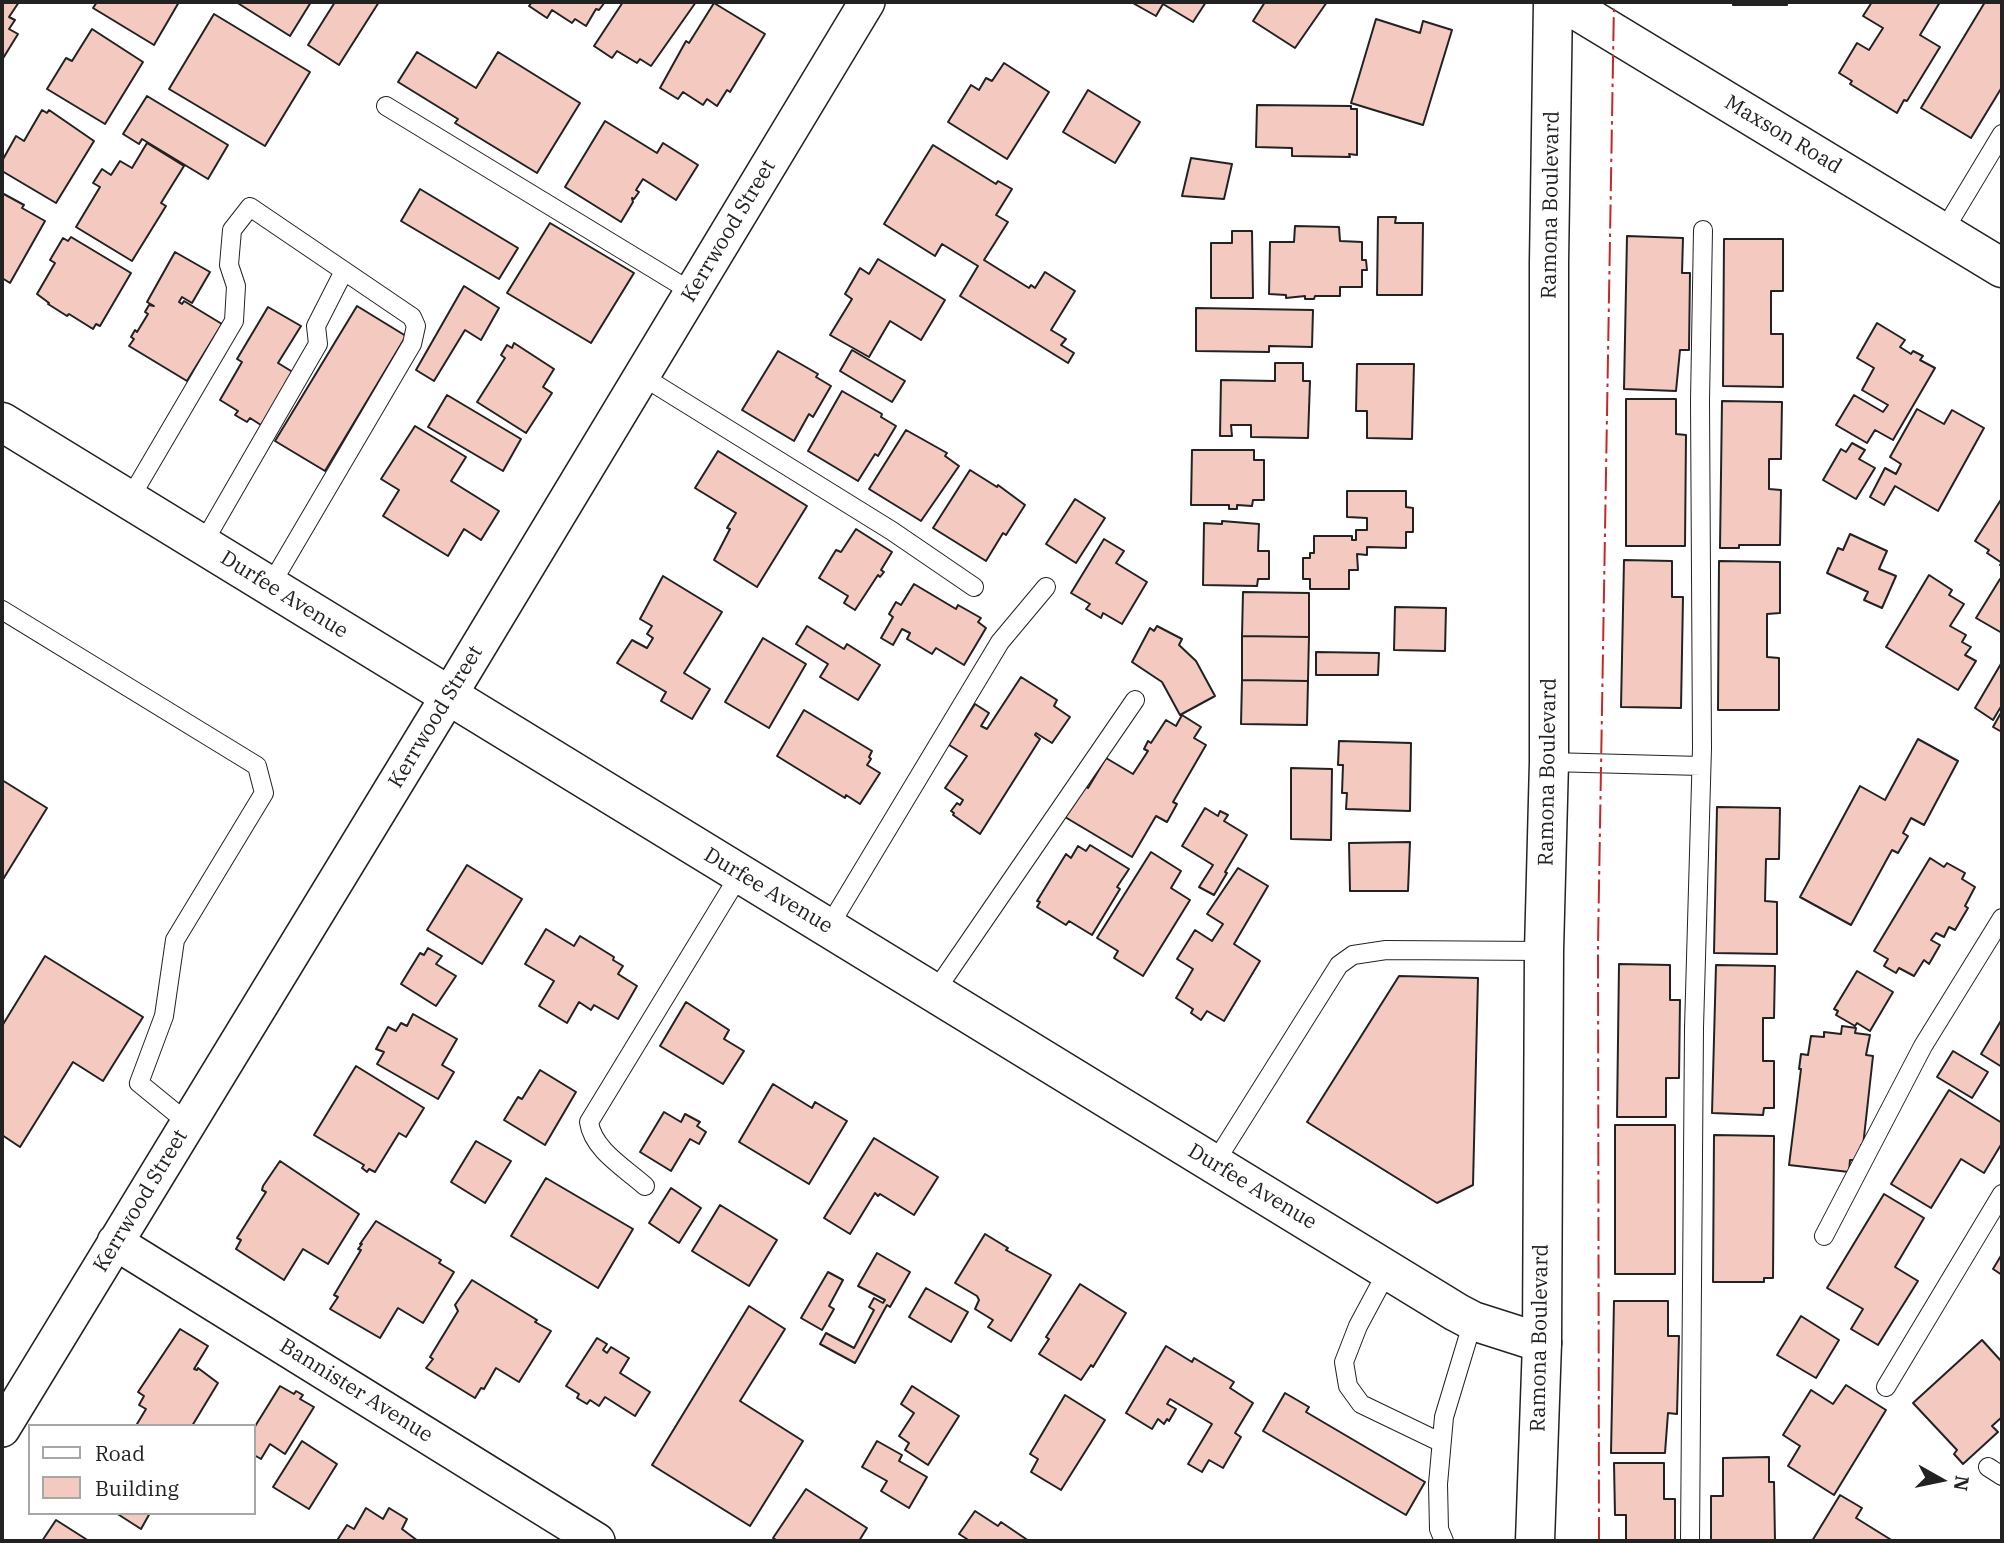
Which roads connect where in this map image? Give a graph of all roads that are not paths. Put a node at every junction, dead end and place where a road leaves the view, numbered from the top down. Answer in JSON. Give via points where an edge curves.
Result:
{"nodes":[{"id":1,"x":867,"y":2,"type":"edge"},
{"id":2,"x":1553,"y":2,"type":"edge"},
{"id":3,"x":1563,"y":2,"type":"edge"},
{"id":4,"x":386,"y":106,"type":"dead end"},
{"id":5,"x":2002,"y":134,"type":"edge"},
{"id":6,"x":1703,"y":230,"type":"dead end"},
{"id":7,"x":1943,"y":232,"type":"junction"},
{"id":8,"x":2002,"y":268,"type":"edge"},
{"id":9,"x":344,"y":271,"type":"junction"},
{"id":10,"x":692,"y":292,"type":"junction"},
{"id":11,"x":642,"y":376,"type":"junction"},
{"id":12,"x":2,"y":422,"type":"edge"},
{"id":13,"x":129,"y":500,"type":"junction"},
{"id":14,"x":202,"y":545,"type":"junction"},
{"id":15,"x":270,"y":586,"type":"junction"},
{"id":16,"x":974,"y":587,"type":"dead end"},
{"id":17,"x":1045,"y":587,"type":"dead end"},
{"id":18,"x":2,"y":610,"type":"edge"},
{"id":19,"x":449,"y":697,"type":"junction"},
{"id":20,"x":1135,"y":699,"type":"dead end"},
{"id":21,"x":1549,"y":762,"type":"junction"},
{"id":22,"x":1701,"y":766,"type":"junction"},
{"id":23,"x":740,"y":874,"type":"junction"},
{"id":24,"x":2002,"y":918,"type":"edge"},
{"id":25,"x":828,"y":928,"type":"junction"},
{"id":26,"x":1544,"y":951,"type":"junction"},
{"id":27,"x":934,"y":993,"type":"junction"},
{"id":28,"x":188,"y":1124,"type":"junction"},
{"id":29,"x":1214,"y":1164,"type":"junction"},
{"id":30,"x":645,"y":1186,"type":"dead end"},
{"id":31,"x":2002,"y":1194,"type":"edge"},
{"id":32,"x":1825,"y":1236,"type":"dead end"},
{"id":33,"x":116,"y":1242,"type":"junction"},
{"id":34,"x":1388,"y":1270,"type":"junction"},
{"id":35,"x":1473,"y":1321,"type":"junction"},
{"id":36,"x":1542,"y":1343,"type":"junction"},
{"id":37,"x":1886,"y":1387,"type":"dead end"},
{"id":38,"x":2,"y":1429,"type":"edge"},
{"id":39,"x":1440,"y":1442,"type":"junction"},
{"id":40,"x":597,"y":1541,"type":"edge"},
{"id":41,"x":1444,"y":1541,"type":"edge"},
{"id":42,"x":1535,"y":1541,"type":"edge"},
{"id":43,"x":1690,"y":1541,"type":"edge"}],
"edges":[{"from":1,"to":10,"type":"street","name":"Kerrwood Street"},
{"from":2,"to":21,"type":"main road","name":"Ramona Boulevard"},
{"from":3,"to":7,"type":"main road","name":"Maxson Road"},
{"from":4,"to":10,"type":"lane"},
{"from":5,"to":7,"type":"lane"},
{"from":6,"to":22,"type":"lane"},
{"from":7,"to":8,"type":"main road","name":"Maxson Road"},
{"from":9,"to":13,"type":"lane","via":[[250,208],[232,230],[229,265],[236,286],[234,321]]},
{"from":9,"to":14,"type":"lane","via":[[316,326],[318,344]]},
{"from":9,"to":15,"type":"lane","via":[[412,317],[416,326],[412,344]]},
{"from":10,"to":11,"type":"street","name":"Kerrwood Street"},
{"from":11,"to":16,"type":"lane"},
{"from":11,"to":19,"type":"street","name":"Kerrwood Street"},
{"from":12,"to":13,"type":"main road","name":"Durfee Avenue"},
{"from":13,"to":14,"type":"main road","name":"Durfee Avenue"},
{"from":14,"to":15,"type":"main road","name":"Durfee Avenue"},
{"from":15,"to":19,"type":"main road","name":"Durfee Avenue"},
{"from":17,"to":25,"type":"lane","via":[[1000,642]]},
{"from":18,"to":28,"type":"lane","via":[[257,766],[264,793],[175,940],[164,1016],[139,1083]]},
{"from":19,"to":23,"type":"main road","name":"Durfee Avenue"},
{"from":19,"to":28,"type":"street","name":"Kerrwood Street"},
{"from":20,"to":27,"type":"lane"},
{"from":21,"to":22,"type":"lane"},
{"from":21,"to":26,"type":"main road","name":"Ramona Boulevard"},
{"from":22,"to":43,"type":"lane"},
{"from":23,"to":25,"type":"main road","name":"Durfee Avenue"},
{"from":23,"to":30,"type":"lane","via":[[589,1122],[597,1143]]},
{"from":24,"to":32,"type":"lane","via":[[1923,1045]]},
{"from":25,"to":27,"type":"main road","name":"Durfee Avenue"},
{"from":26,"to":29,"type":"lane","via":[[1387,950],[1353,955],[1339,965]]},
{"from":26,"to":36,"type":"main road","name":"Ramona Boulevard"},
{"from":27,"to":29,"type":"main road","name":"Durfee Avenue"},
{"from":28,"to":33,"type":"street","name":"Kerrwood Street"},
{"from":29,"to":34,"type":"main road","name":"Durfee Avenue"},
{"from":31,"to":37,"type":"lane"},
{"from":33,"to":38,"type":"street","name":"Kerrwood Street"},
{"from":33,"to":40,"type":"street","name":"Bannister Avenue"},
{"from":34,"to":35,"type":"main road","name":"Durfee Avenue"},
{"from":34,"to":39,"type":"lane","via":[[1344,1362],[1348,1386],[1361,1404]]},
{"from":35,"to":36,"type":"main road","name":"Durfee Avenue"},
{"from":35,"to":39,"type":"lane"},
{"from":36,"to":42,"type":"main road","name":"Ramona Boulevard"},
{"from":39,"to":41,"type":"lane","via":[[1439,1529]]}]}
